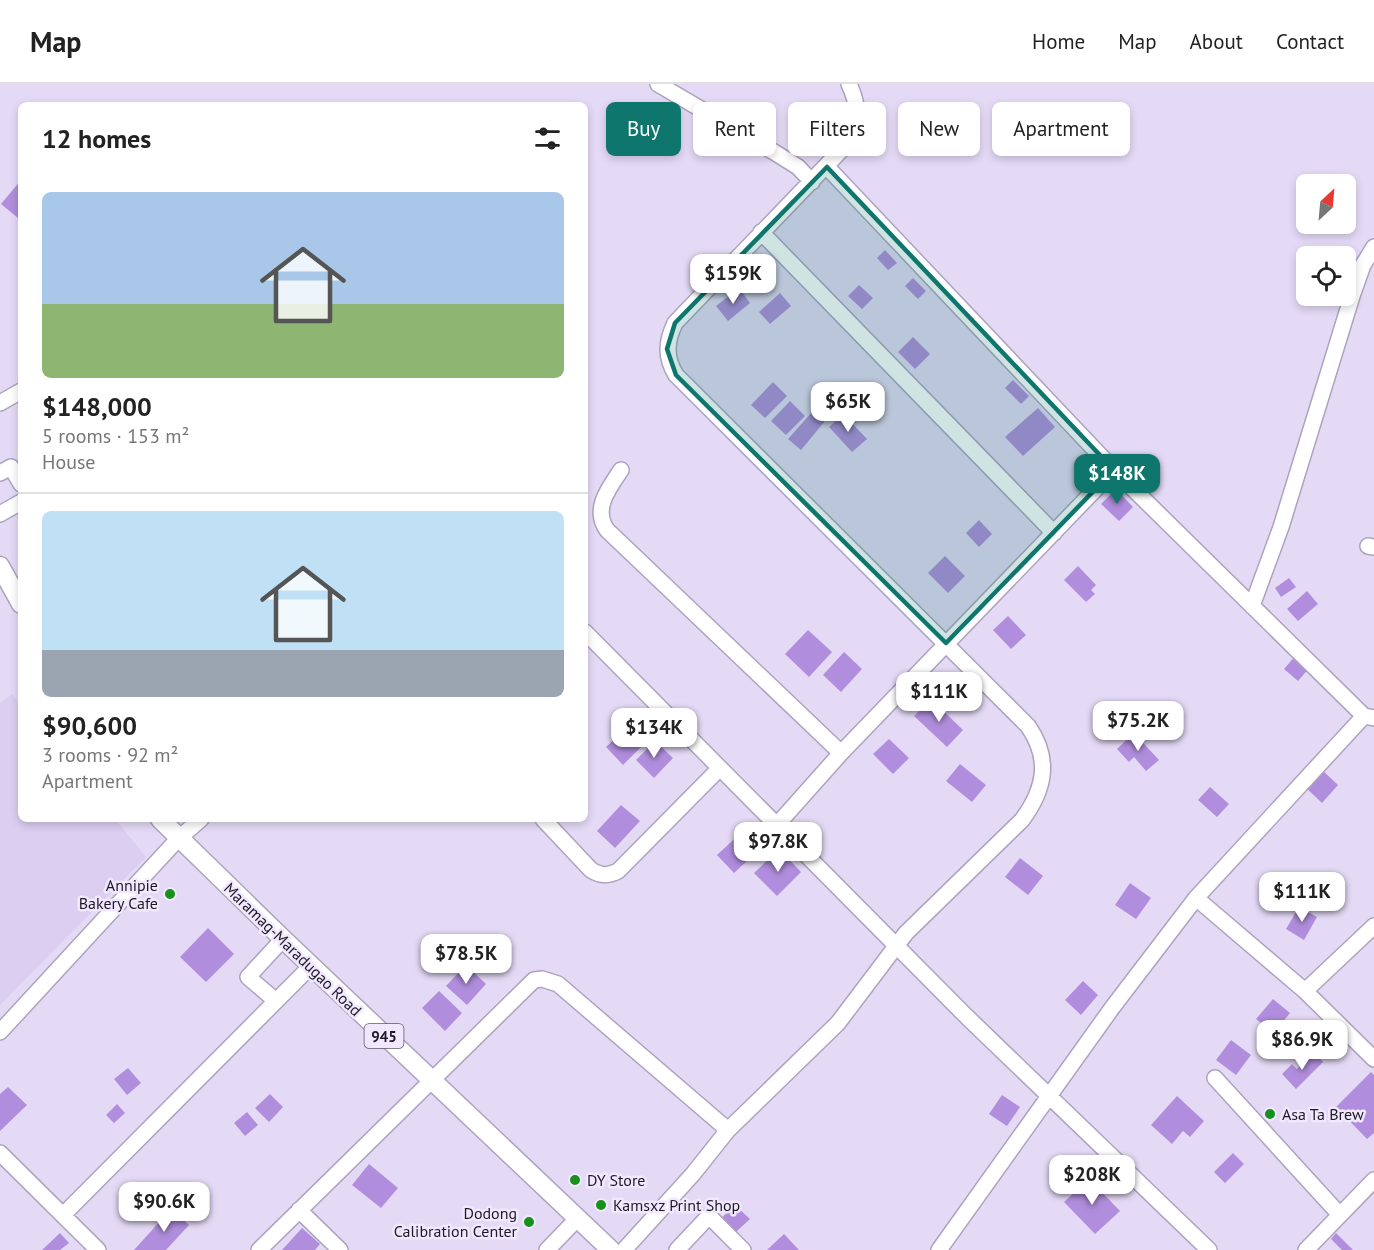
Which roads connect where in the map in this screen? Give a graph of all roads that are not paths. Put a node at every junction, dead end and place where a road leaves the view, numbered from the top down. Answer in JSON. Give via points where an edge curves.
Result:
{"nodes":[{"id":1,"x":658,"y":84,"type":"edge"},
{"id":2,"x":849,"y":84,"type":"edge"},
{"id":3,"x":827,"y":167,"type":"junction"},
{"id":4,"x":812,"y":182,"type":"junction"},
{"id":5,"x":761,"y":232,"type":"junction"},
{"id":6,"x":1374,"y":247,"type":"edge"},
{"id":7,"x":18,"y":393,"type":"edge"},
{"id":8,"x":0,"y":403,"type":"edge"},
{"id":9,"x":621,"y":470,"type":"dead end"},
{"id":10,"x":1114,"y":470,"type":"junction"},
{"id":11,"x":0,"y":473,"type":"edge"},
{"id":12,"x":18,"y":479,"type":"edge"},
{"id":13,"x":18,"y":504,"type":"edge"},
{"id":14,"x":0,"y":514,"type":"edge"},
{"id":15,"x":1053,"y":533,"type":"junction"},
{"id":16,"x":2,"y":576,"type":"edge"},
{"id":17,"x":18,"y":600,"type":"edge"},
{"id":18,"x":1252,"y":606,"type":"junction"},
{"id":19,"x":588,"y":635,"type":"edge"},
{"id":20,"x":946,"y":643,"type":"junction"},
{"id":21,"x":1369,"y":717,"type":"edge"},
{"id":22,"x":840,"y":753,"type":"junction"},
{"id":23,"x":720,"y":768,"type":"junction"},
{"id":24,"x":163,"y":822,"type":"edge"},
{"id":25,"x":198,"y":822,"type":"edge"},
{"id":26,"x":546,"y":822,"type":"edge"},
{"id":27,"x":776,"y":826,"type":"junction"},
{"id":28,"x":178,"y":839,"type":"junction"},
{"id":29,"x":1196,"y":898,"type":"junction"},
{"id":30,"x":1374,"y":926,"type":"edge"},
{"id":31,"x":283,"y":939,"type":"junction"},
{"id":32,"x":895,"y":945,"type":"junction"},
{"id":33,"x":311,"y":966,"type":"junction"},
{"id":34,"x":1305,"y":991,"type":"junction"},
{"id":35,"x":276,"y":1001,"type":"junction"},
{"id":36,"x":0,"y":1032,"type":"edge"},
{"id":37,"x":1374,"y":1059,"type":"edge"},
{"id":38,"x":1215,"y":1078,"type":"dead end"},
{"id":39,"x":432,"y":1081,"type":"junction"},
{"id":40,"x":1049,"y":1098,"type":"junction"},
{"id":41,"x":728,"y":1130,"type":"junction"},
{"id":42,"x":0,"y":1153,"type":"edge"},
{"id":43,"x":1374,"y":1180,"type":"edge"},
{"id":44,"x":299,"y":1210,"type":"junction"},
{"id":45,"x":64,"y":1214,"type":"junction"},
{"id":46,"x":1340,"y":1215,"type":"junction"},
{"id":47,"x":577,"y":1219,"type":"junction"},
{"id":48,"x":98,"y":1250,"type":"edge"},
{"id":49,"x":259,"y":1250,"type":"edge"},
{"id":50,"x":340,"y":1250,"type":"edge"},
{"id":51,"x":547,"y":1250,"type":"edge"},
{"id":52,"x":610,"y":1250,"type":"edge"},
{"id":53,"x":624,"y":1250,"type":"edge"},
{"id":54,"x":677,"y":1250,"type":"edge"},
{"id":55,"x":743,"y":1250,"type":"edge"},
{"id":56,"x":939,"y":1250,"type":"edge"},
{"id":57,"x":1209,"y":1250,"type":"edge"},
{"id":58,"x":1306,"y":1250,"type":"edge"}],
"edges":[{"from":1,"to":4,"type":"street","via":[[798,167]]},
{"from":2,"to":3,"type":"street","via":[[858,103],[858,117],[847,144]]},
{"from":3,"to":4,"type":"street"},
{"from":3,"to":10,"type":"street"},
{"from":4,"to":5,"type":"street"},
{"from":5,"to":15,"type":"street"},
{"from":5,"to":20,"type":"street","via":[[675,323],[667,349],[669,364]]},
{"from":6,"to":18,"type":"street","via":[[1352,296],[1281,527]]},
{"from":7,"to":8,"type":"street"},
{"from":9,"to":22,"type":"street","via":[[602,503],[601,521],[607,530]]},
{"from":10,"to":15,"type":"street"},
{"from":10,"to":18,"type":"street"},
{"from":11,"to":12,"type":"street","via":[[11,466]]},
{"from":13,"to":14,"type":"street"},
{"from":15,"to":20,"type":"street"},
{"from":16,"to":17,"type":"main road"},
{"from":18,"to":21,"type":"street"},
{"from":19,"to":23,"type":"street"},
{"from":20,"to":22,"type":"street"},
{"from":20,"to":32,"type":"street","via":[[1036,738],[1044,759],[1044,779],[1022,820]]},
{"from":21,"to":29,"type":"street"},
{"from":22,"to":27,"type":"street"},
{"from":23,"to":26,"type":"street","via":[[611,874],[591,870]]},
{"from":23,"to":27,"type":"street"},
{"from":24,"to":28,"type":"main road","name":"Maramag-Maradugao Road","number":"945"},
{"from":25,"to":28,"type":"street"},
{"from":27,"to":32,"type":"street"},
{"from":28,"to":31,"type":"main road","name":"Maramag-Maradugao Road","number":"945"},
{"from":28,"to":36,"type":"street"},
{"from":29,"to":34,"type":"street"},
{"from":29,"to":40,"type":"street"},
{"from":30,"to":34,"type":"street"},
{"from":31,"to":33,"type":"main road","name":"Maramag-Maradugao Road","number":"945"},
{"from":31,"to":35,"type":"street","via":[[248,977]]},
{"from":32,"to":40,"type":"street"},
{"from":32,"to":41,"type":"street","via":[[838,1023]]},
{"from":33,"to":35,"type":"street"},
{"from":33,"to":39,"type":"main road","name":"Maramag-Maradugao Road","number":"945"},
{"from":34,"to":37,"type":"street"},
{"from":35,"to":45,"type":"street"},
{"from":38,"to":46,"type":"street"},
{"from":39,"to":41,"type":"street","via":[[527,984],[542,979],[558,984]]},
{"from":39,"to":44,"type":"street"},
{"from":39,"to":47,"type":"main road","name":"Maramag-Maradugao Road","number":"945"},
{"from":40,"to":56,"type":"street"},
{"from":40,"to":57,"type":"street"},
{"from":41,"to":53,"type":"street"},
{"from":42,"to":45,"type":"street"},
{"from":43,"to":46,"type":"street"},
{"from":44,"to":49,"type":"street"},
{"from":44,"to":50,"type":"street"},
{"from":45,"to":48,"type":"street"},
{"from":46,"to":58,"type":"street"},
{"from":47,"to":51,"type":"street"},
{"from":47,"to":52,"type":"main road","name":"Maramag-Maradugao Road","number":"945"},
{"from":54,"to":55,"type":"street","via":[[709,1216]]}]}
